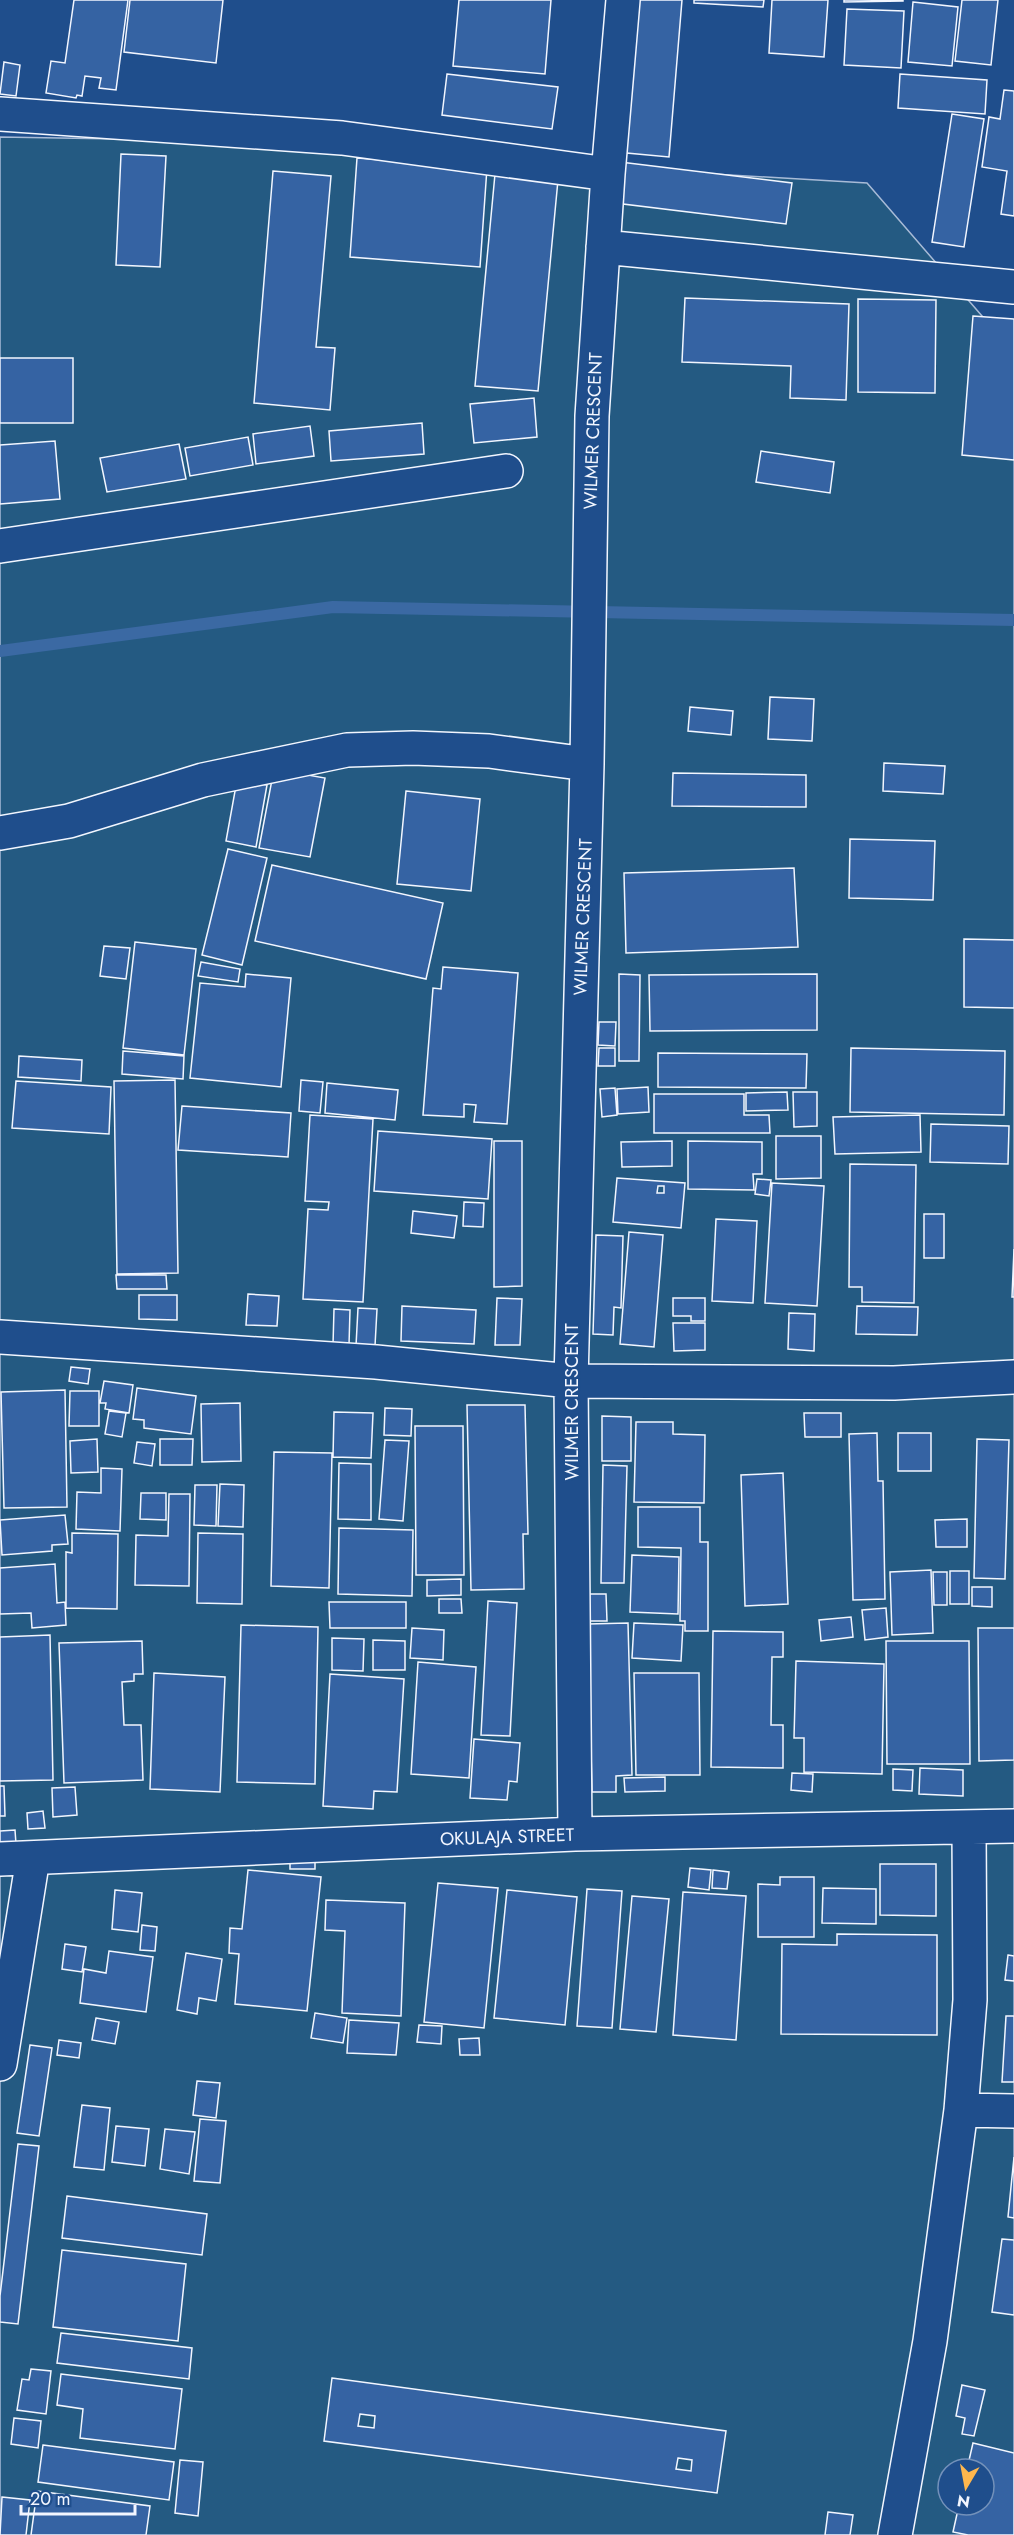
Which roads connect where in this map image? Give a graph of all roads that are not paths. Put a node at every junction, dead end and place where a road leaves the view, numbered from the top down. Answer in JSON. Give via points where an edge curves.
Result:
{"nodes":[{"id":1,"x":623,"y":0,"type":"edge"},
{"id":2,"x":0,"y":114,"type":"edge"},
{"id":3,"x":608,"y":174,"type":"junction"},
{"id":4,"x":603,"y":247,"type":"junction"},
{"id":5,"x":1014,"y":286,"type":"edge"},
{"id":6,"x":506,"y":471,"type":"dead end"},
{"id":7,"x":0,"y":546,"type":"edge"},
{"id":8,"x":587,"y":755,"type":"junction"},
{"id":9,"x":0,"y":833,"type":"edge"},
{"id":10,"x":0,"y":1337,"type":"edge"},
{"id":11,"x":1014,"y":1377,"type":"edge"},
{"id":12,"x":571,"y":1381,"type":"junction"},
{"id":13,"x":1014,"y":1826,"type":"edge"},
{"id":14,"x":969,"y":1828,"type":"junction"},
{"id":15,"x":575,"y":1834,"type":"junction"},
{"id":16,"x":0,"y":1858,"type":"edge"},
{"id":17,"x":33,"y":1858,"type":"junction"},
{"id":18,"x":0,"y":2064,"type":"edge"},
{"id":19,"x":961,"y":2110,"type":"junction"},
{"id":20,"x":1014,"y":2111,"type":"edge"},
{"id":21,"x":896,"y":2535,"type":"edge"}],
"edges":[{"from":1,"to":3,"type":"street","name":"WILMER CRESCENT"},
{"from":2,"to":3,"type":"street","via":[[342,138]]},
{"from":3,"to":4,"type":"street","name":"WILMER CRESCENT"},
{"from":4,"to":5,"type":"street"},
{"from":4,"to":8,"type":"street","name":"WILMER CRESCENT","via":[[592,416]]},
{"from":6,"to":7,"type":"street"},
{"from":8,"to":9,"type":"street","via":[[413,748],[348,750],[203,780],[69,821]]},
{"from":8,"to":12,"type":"street","name":"WILMER CRESCENT"},
{"from":10,"to":12,"type":"street","via":[[376,1362]]},
{"from":11,"to":12,"type":"street","via":[[894,1383]]},
{"from":12,"to":15,"type":"street","name":"WILMER CRESCENT"},
{"from":13,"to":14,"type":"street","name":"OKULAJA STREET"},
{"from":14,"to":15,"type":"street","name":"OKULAJA STREET"},
{"from":14,"to":19,"type":"street","via":[[970,2000]]},
{"from":15,"to":17,"type":"street","name":"OKULAJA STREET"},
{"from":16,"to":17,"type":"street","name":"OKULAJA STREET"},
{"from":17,"to":18,"type":"street"},
{"from":19,"to":20,"type":"street"},
{"from":19,"to":21,"type":"street","via":[[930,2341]]}]}
